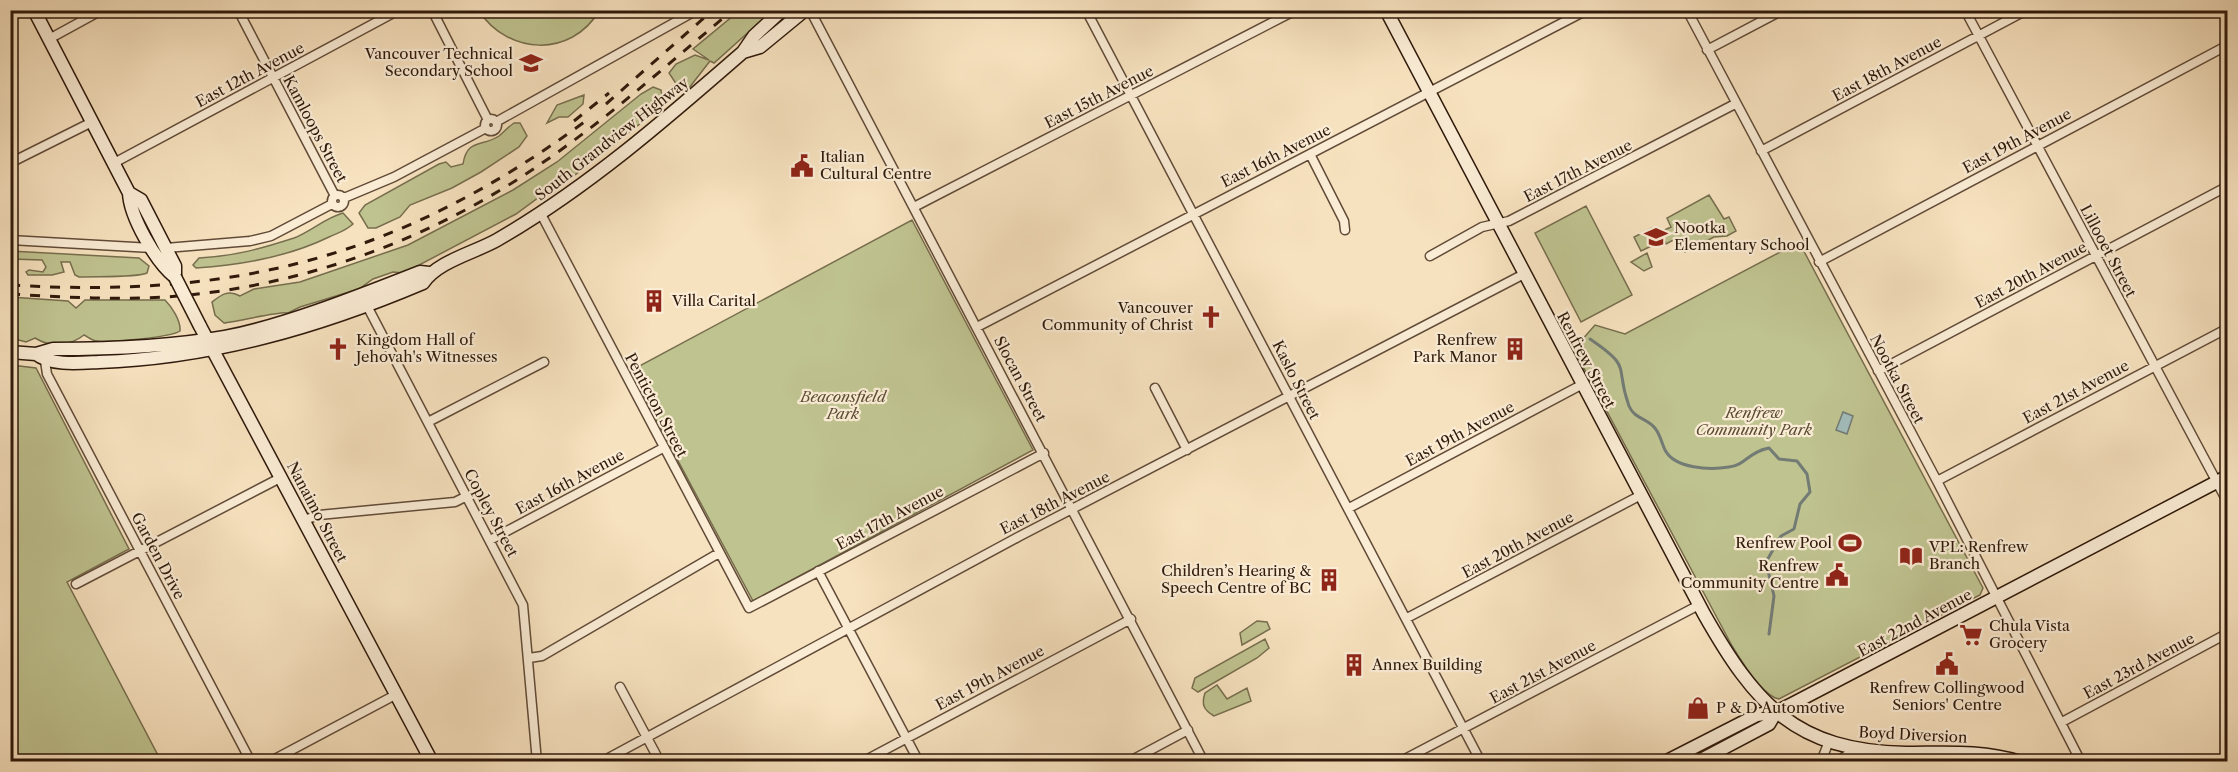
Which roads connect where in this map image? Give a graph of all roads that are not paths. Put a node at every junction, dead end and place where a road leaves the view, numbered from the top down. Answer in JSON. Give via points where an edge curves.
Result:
{"nodes":[{"id":1,"x":15,"y":10,"type":"edge"},
{"id":2,"x":34,"y":10,"type":"edge"},
{"id":3,"x":102,"y":10,"type":"edge"},
{"id":4,"x":238,"y":10,"type":"edge"},
{"id":5,"x":399,"y":10,"type":"edge"},
{"id":6,"x":432,"y":10,"type":"edge"},
{"id":7,"x":697,"y":10,"type":"edge"},
{"id":8,"x":782,"y":10,"type":"edge"},
{"id":9,"x":805,"y":10,"type":"edge"},
{"id":10,"x":810,"y":10,"type":"edge"},
{"id":11,"x":1086,"y":10,"type":"edge"},
{"id":12,"x":1296,"y":10,"type":"edge"},
{"id":13,"x":1386,"y":10,"type":"edge"},
{"id":14,"x":1587,"y":10,"type":"edge"},
{"id":15,"x":1687,"y":10,"type":"edge"},
{"id":16,"x":1783,"y":10,"type":"edge"},
{"id":17,"x":1965,"y":10,"type":"edge"},
{"id":18,"x":2027,"y":10,"type":"edge"},
{"id":19,"x":10,"y":13,"type":"edge"},
{"id":20,"x":1979,"y":36,"type":"junction"},
{"id":21,"x":49,"y":39,"type":"junction"},
{"id":22,"x":2228,"y":45,"type":"edge"},
{"id":23,"x":1707,"y":50,"type":"junction"},
{"id":24,"x":743,"y":52,"type":"junction"},
{"id":25,"x":273,"y":77,"type":"junction"},
{"id":26,"x":1429,"y":93,"type":"junction"},
{"id":27,"x":1132,"y":96,"type":"junction"},
{"id":28,"x":1735,"y":104,"type":"junction"},
{"id":29,"x":92,"y":122,"type":"junction"},
{"id":30,"x":490,"y":123,"type":"junction"},
{"id":31,"x":2037,"y":146,"type":"junction"},
{"id":32,"x":1761,"y":151,"type":"junction"},
{"id":33,"x":1310,"y":154,"type":"junction"},
{"id":34,"x":10,"y":163,"type":"edge"},
{"id":35,"x":114,"y":163,"type":"junction"},
{"id":36,"x":2228,"y":186,"type":"edge"},
{"id":37,"x":129,"y":193,"type":"junction"},
{"id":38,"x":337,"y":199,"type":"junction"},
{"id":39,"x":915,"y":207,"type":"junction"},
{"id":40,"x":541,"y":214,"type":"junction"},
{"id":41,"x":1194,"y":214,"type":"junction"},
{"id":42,"x":1497,"y":224,"type":"junction"},
{"id":43,"x":1345,"y":230,"type":"dead end"},
{"id":44,"x":10,"y":240,"type":"edge"},
{"id":45,"x":152,"y":248,"type":"junction"},
{"id":46,"x":166,"y":248,"type":"junction"},
{"id":47,"x":1431,"y":256,"type":"dead end"},
{"id":48,"x":2096,"y":256,"type":"junction"},
{"id":49,"x":1819,"y":262,"type":"junction"},
{"id":50,"x":171,"y":270,"type":"junction"},
{"id":51,"x":1524,"y":274,"type":"junction"},
{"id":52,"x":364,"y":300,"type":"junction"},
{"id":53,"x":977,"y":327,"type":"junction"},
{"id":54,"x":2228,"y":328,"type":"edge"},
{"id":55,"x":209,"y":344,"type":"junction"},
{"id":56,"x":10,"y":352,"type":"edge"},
{"id":57,"x":41,"y":358,"type":"junction"},
{"id":58,"x":544,"y":362,"type":"dead end"},
{"id":59,"x":2155,"y":367,"type":"junction"},
{"id":60,"x":1878,"y":371,"type":"junction"},
{"id":61,"x":1582,"y":384,"type":"junction"},
{"id":62,"x":1155,"y":388,"type":"dead end"},
{"id":63,"x":1290,"y":397,"type":"junction"},
{"id":64,"x":428,"y":422,"type":"junction"},
{"id":65,"x":663,"y":448,"type":"junction"},
{"id":66,"x":1187,"y":450,"type":"junction"},
{"id":67,"x":1044,"y":453,"type":"junction"},
{"id":68,"x":2228,"y":476,"type":"edge"},
{"id":69,"x":282,"y":477,"type":"junction"},
{"id":70,"x":1937,"y":481,"type":"junction"},
{"id":71,"x":2216,"y":482,"type":"junction"},
{"id":72,"x":1641,"y":495,"type":"junction"},
{"id":73,"x":467,"y":496,"type":"junction"},
{"id":74,"x":2228,"y":503,"type":"edge"},
{"id":75,"x":1073,"y":508,"type":"junction"},
{"id":76,"x":1349,"y":508,"type":"junction"},
{"id":77,"x":304,"y":520,"type":"junction"},
{"id":78,"x":490,"y":540,"type":"junction"},
{"id":79,"x":140,"y":551,"type":"junction"},
{"id":80,"x":719,"y":553,"type":"junction"},
{"id":81,"x":818,"y":571,"type":"junction"},
{"id":82,"x":76,"y":584,"type":"dead end"},
{"id":83,"x":1997,"y":597,"type":"junction"},
{"id":84,"x":1699,"y":605,"type":"junction"},
{"id":85,"x":749,"y":608,"type":"joint"},
{"id":86,"x":1407,"y":618,"type":"junction"},
{"id":87,"x":1131,"y":619,"type":"junction"},
{"id":88,"x":848,"y":628,"type":"junction"},
{"id":89,"x":2228,"y":633,"type":"edge"},
{"id":90,"x":529,"y":658,"type":"junction"},
{"id":91,"x":620,"y":687,"type":"dead end"},
{"id":92,"x":397,"y":694,"type":"junction"},
{"id":93,"x":1776,"y":712,"type":"junction"},
{"id":94,"x":2062,"y":722,"type":"junction"},
{"id":95,"x":1464,"y":728,"type":"junction"},
{"id":96,"x":1188,"y":730,"type":"junction"},
{"id":97,"x":647,"y":737,"type":"junction"},
{"id":98,"x":905,"y":738,"type":"junction"},
{"id":99,"x":1829,"y":741,"type":"junction"},
{"id":100,"x":1857,"y":748,"type":"junction"},
{"id":101,"x":251,"y":762,"type":"edge"},
{"id":102,"x":269,"y":762,"type":"edge"},
{"id":103,"x":432,"y":762,"type":"edge"},
{"id":104,"x":537,"y":762,"type":"edge"},
{"id":105,"x":601,"y":762,"type":"edge"},
{"id":106,"x":660,"y":762,"type":"edge"},
{"id":107,"x":862,"y":762,"type":"edge"},
{"id":108,"x":919,"y":762,"type":"edge"},
{"id":109,"x":1128,"y":762,"type":"edge"},
{"id":110,"x":1204,"y":762,"type":"edge"},
{"id":111,"x":1399,"y":762,"type":"edge"},
{"id":112,"x":1481,"y":762,"type":"edge"},
{"id":113,"x":1665,"y":762,"type":"edge"},
{"id":114,"x":1697,"y":762,"type":"edge"},
{"id":115,"x":1821,"y":762,"type":"edge"},
{"id":116,"x":1836,"y":762,"type":"edge"},
{"id":117,"x":2020,"y":762,"type":"edge"},
{"id":118,"x":2081,"y":762,"type":"edge"}],
"edges":[{"from":1,"to":19,"type":"street"},
{"from":2,"to":21,"type":"street","name":"Nanaimo Street"},
{"from":3,"to":21,"type":"street"},
{"from":4,"to":25,"type":"street","name":"Kamloops Street"},
{"from":5,"to":25,"type":"street","name":"East 12th Avenue"},
{"from":6,"to":30,"type":"street"},
{"from":7,"to":30,"type":"street"},
{"from":8,"to":24,"type":"street","name":"South Grandview Highway"},
{"from":9,"to":24,"type":"street","name":"South Grandview Highway","via":[[760,47]]},
{"from":10,"to":39,"type":"street","name":"Slocan Street"},
{"from":11,"to":27,"type":"street","name":"Kaslo Street"},
{"from":12,"to":27,"type":"street","name":"East 15th Avenue"},
{"from":13,"to":26,"type":"street","name":"Renfrew Street"},
{"from":14,"to":26,"type":"street","name":"East 16th Avenue"},
{"from":15,"to":23,"type":"street","name":"Nootka Street"},
{"from":16,"to":23,"type":"street"},
{"from":17,"to":20,"type":"street","name":"Lillooet Street"},
{"from":18,"to":20,"type":"street","name":"East 18th Avenue"},
{"from":20,"to":31,"type":"street","name":"Lillooet Street"},
{"from":20,"to":32,"type":"street","name":"East 18th Avenue"},
{"from":21,"to":29,"type":"street","name":"Nanaimo Street"},
{"from":22,"to":31,"type":"street","name":"East 19th Avenue"},
{"from":23,"to":28,"type":"street","name":"Nootka Street"},
{"from":24,"to":40,"type":"street","name":"South Grandview Highway","via":[[588,182]]},
{"from":25,"to":35,"type":"street","name":"East 12th Avenue"},
{"from":25,"to":38,"type":"street","name":"Kamloops Street"},
{"from":26,"to":33,"type":"street","name":"East 16th Avenue"},
{"from":26,"to":42,"type":"street","name":"Renfrew Street"},
{"from":27,"to":39,"type":"street","name":"East 15th Avenue"},
{"from":27,"to":41,"type":"street","name":"Kaslo Street"},
{"from":28,"to":32,"type":"street","name":"Nootka Street"},
{"from":28,"to":42,"type":"street","name":"East 17th Avenue","via":[[1514,219]]},
{"from":29,"to":34,"type":"street"},
{"from":29,"to":35,"type":"street","name":"Nanaimo Street"},
{"from":30,"to":38,"type":"street","via":[[394,177]]},
{"from":31,"to":48,"type":"street","name":"Lillooet Street"},
{"from":31,"to":49,"type":"street","name":"East 19th Avenue"},
{"from":32,"to":49,"type":"street","name":"Nootka Street"},
{"from":33,"to":41,"type":"street","name":"East 16th Avenue"},
{"from":33,"to":43,"type":"street"},
{"from":35,"to":37,"type":"street","name":"Nanaimo Street"},
{"from":36,"to":48,"type":"street","name":"East 20th Avenue"},
{"from":37,"to":45,"type":"street","name":"Nanaimo Street","via":[[130,206]]},
{"from":37,"to":46,"type":"street","name":"Nanaimo Street","via":[[141,200]]},
{"from":38,"to":46,"type":"street","via":[[292,226],[250,242]]},
{"from":39,"to":53,"type":"street","name":"Slocan Street"},
{"from":40,"to":52,"type":"street","name":"South Grandview Highway","via":[[486,246]]},
{"from":40,"to":65,"type":"street","name":"Penticton Street"},
{"from":41,"to":53,"type":"street","name":"East 16th Avenue"},
{"from":41,"to":63,"type":"street","name":"Kaslo Street"},
{"from":42,"to":47,"type":"street","name":"East 17th Avenue","via":[[1480,228]]},
{"from":42,"to":51,"type":"street","name":"Renfrew Street"},
{"from":44,"to":45,"type":"street"},
{"from":45,"to":50,"type":"street","name":"Nanaimo Street"},
{"from":46,"to":50,"type":"street","name":"Nanaimo Street"},
{"from":48,"to":59,"type":"street","name":"Lillooet Street"},
{"from":48,"to":60,"type":"street","name":"East 20th Avenue"},
{"from":49,"to":60,"type":"street","name":"Nootka Street"},
{"from":50,"to":55,"type":"street","name":"Nanaimo Street","bridge":true},
{"from":51,"to":61,"type":"street","name":"Renfrew Street"},
{"from":51,"to":63,"type":"street","name":"East 18th Avenue"},
{"from":52,"to":55,"type":"street","name":"South Grandview Highway"},
{"from":52,"to":64,"type":"street","name":"Copley Street"},
{"from":53,"to":67,"type":"street","name":"Slocan Street"},
{"from":54,"to":59,"type":"street","name":"East 21st Avenue"},
{"from":55,"to":57,"type":"street","name":"South Grandview Highway","via":[[52,350]]},
{"from":55,"to":69,"type":"street","name":"Nanaimo Street"},
{"from":56,"to":57,"type":"street","name":"South Grandview Highway"},
{"from":57,"to":79,"type":"street","name":"Garden Drive"},
{"from":58,"to":64,"type":"street"},
{"from":59,"to":70,"type":"street","name":"East 21st Avenue"},
{"from":59,"to":71,"type":"street","name":"Lillooet Street"},
{"from":60,"to":70,"type":"street","name":"Nootka Street"},
{"from":61,"to":72,"type":"street","name":"Renfrew Street"},
{"from":61,"to":76,"type":"street","name":"East 19th Avenue"},
{"from":62,"to":66,"type":"street"},
{"from":63,"to":66,"type":"street","name":"East 18th Avenue"},
{"from":63,"to":76,"type":"street","name":"Kaslo Street"},
{"from":64,"to":73,"type":"street","name":"Copley Street"},
{"from":65,"to":78,"type":"street","name":"East 16th Avenue"},
{"from":65,"to":80,"type":"street","name":"Penticton Street"},
{"from":66,"to":75,"type":"street","name":"East 18th Avenue"},
{"from":67,"to":75,"type":"street","name":"Slocan Street"},
{"from":67,"to":81,"type":"street","name":"East 17th Avenue"},
{"from":68,"to":71,"type":"street","name":"East 22nd Avenue"},
{"from":69,"to":77,"type":"street","name":"Nanaimo Street"},
{"from":69,"to":79,"type":"street"},
{"from":70,"to":83,"type":"street","name":"Nootka Street"},
{"from":71,"to":74,"type":"street","name":"Lillooet Street"},
{"from":71,"to":83,"type":"street","name":"East 22nd Avenue"},
{"from":72,"to":84,"type":"street","name":"Renfrew Street"},
{"from":72,"to":86,"type":"street","name":"East 20th Avenue"},
{"from":73,"to":77,"type":"street","via":[[455,502],[319,515]]},
{"from":73,"to":78,"type":"street","name":"Copley Street"},
{"from":75,"to":87,"type":"street","name":"Slocan Street"},
{"from":75,"to":88,"type":"street","name":"East 18th Avenue"},
{"from":76,"to":86,"type":"street","name":"Kaslo Street"},
{"from":77,"to":92,"type":"street","name":"Nanaimo Street"},
{"from":78,"to":90,"type":"street","name":"Copley Street","via":[[523,605]]},
{"from":79,"to":82,"type":"street"},
{"from":79,"to":101,"type":"street","name":"Garden Drive"},
{"from":80,"to":85,"type":"street","name":"Penticton Street"},
{"from":80,"to":90,"type":"street","via":[[542,656]]},
{"from":81,"to":85,"type":"street","name":"East 17th Avenue"},
{"from":81,"to":88,"type":"street"},
{"from":83,"to":93,"type":"street","name":"East 22nd Avenue"},
{"from":83,"to":94,"type":"street","name":"Nootka Street"},
{"from":84,"to":93,"type":"street","name":"Renfrew Street","via":[[1734,666]]},
{"from":84,"to":95,"type":"street","name":"East 21st Avenue"},
{"from":86,"to":95,"type":"street","name":"Kaslo Street"},
{"from":87,"to":96,"type":"street","name":"Slocan Street"},
{"from":87,"to":98,"type":"street","name":"East 19th Avenue"},
{"from":88,"to":97,"type":"street","name":"East 18th Avenue"},
{"from":88,"to":98,"type":"street"},
{"from":89,"to":94,"type":"street","name":"East 23rd Avenue"},
{"from":90,"to":104,"type":"street","name":"Copley Street"},
{"from":91,"to":97,"type":"street"},
{"from":92,"to":102,"type":"street"},
{"from":92,"to":103,"type":"street","name":"Nanaimo Street"},
{"from":93,"to":99,"type":"street","name":"Boyd Diversion","via":[[1797,727]]},
{"from":93,"to":113,"type":"street","name":"East 22nd Avenue","via":[[1756,715]]},
{"from":93,"to":114,"type":"street","name":"East 22nd Avenue","via":[[1769,724]]},
{"from":94,"to":118,"type":"street","name":"Nootka Street"},
{"from":95,"to":111,"type":"street","name":"East 21st Avenue"},
{"from":95,"to":112,"type":"street","name":"Kaslo Street"},
{"from":96,"to":109,"type":"street"},
{"from":96,"to":110,"type":"street","name":"Slocan Street"},
{"from":97,"to":105,"type":"street","name":"East 18th Avenue"},
{"from":97,"to":106,"type":"street"},
{"from":98,"to":107,"type":"street","name":"East 19th Avenue"},
{"from":98,"to":108,"type":"street"},
{"from":99,"to":100,"type":"street","name":"Boyd Diversion"},
{"from":99,"to":115,"type":"street"},
{"from":100,"to":116,"type":"street"},
{"from":100,"to":117,"type":"street","name":"Boyd Diversion","via":[[1982,754]]}]}
